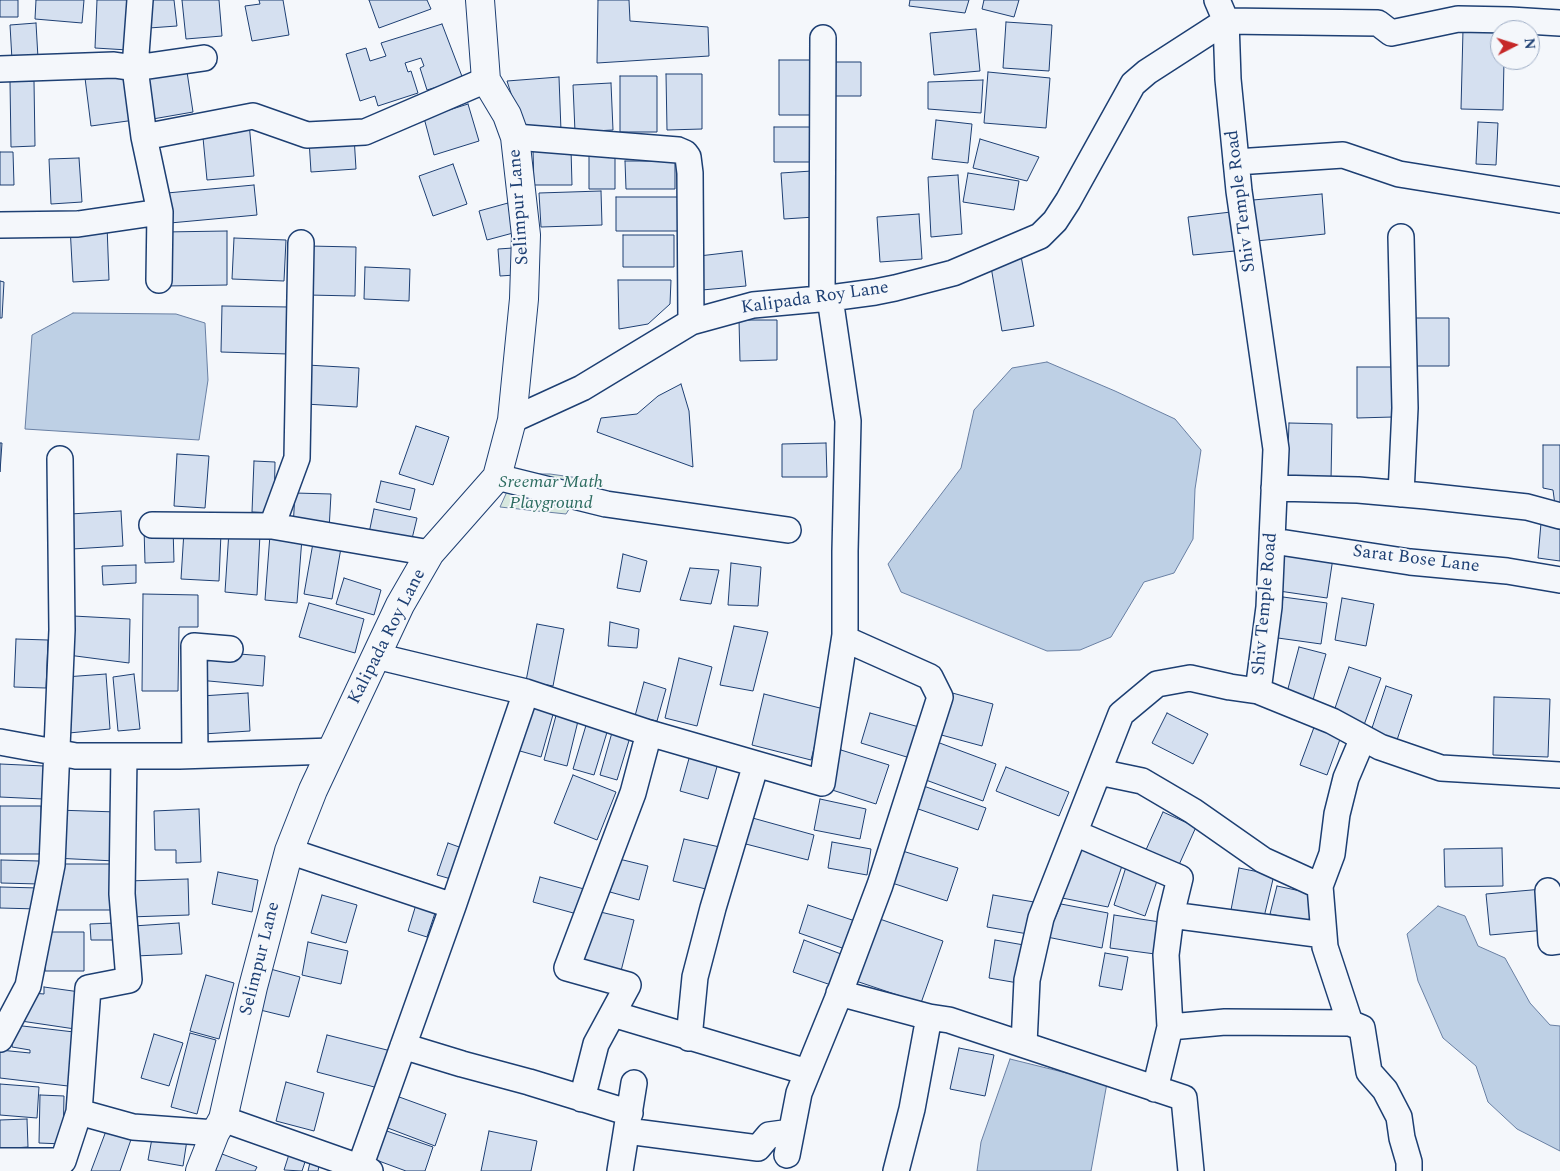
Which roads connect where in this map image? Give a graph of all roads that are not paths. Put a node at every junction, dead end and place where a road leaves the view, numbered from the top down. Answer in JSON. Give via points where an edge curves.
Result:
{"nodes":[{"id":1,"x":140,"y":0,"type":"edge"},
{"id":2,"x":480,"y":0,"type":"edge"},
{"id":3,"x":1221,"y":11,"type":"edge"},
{"id":4,"x":1560,"y":24,"type":"edge"},
{"id":5,"x":823,"y":38,"type":"dead end"},
{"id":6,"x":204,"y":58,"type":"dead end"},
{"id":7,"x":135,"y":68,"type":"junction"},
{"id":8,"x":0,"y":69,"type":"edge"},
{"id":9,"x":486,"y":80,"type":"junction"},
{"id":10,"x":144,"y":137,"type":"junction"},
{"id":11,"x":515,"y":137,"type":"junction"},
{"id":12,"x":1236,"y":162,"type":"junction"},
{"id":13,"x":1560,"y":200,"type":"edge"},
{"id":14,"x":160,"y":212,"type":"junction"},
{"id":15,"x":0,"y":225,"type":"edge"},
{"id":16,"x":1402,"y":237,"type":"dead end"},
{"id":17,"x":301,"y":243,"type":"dead end"},
{"id":18,"x":158,"y":280,"type":"dead end"},
{"id":19,"x":826,"y":299,"type":"junction"},
{"id":20,"x":691,"y":322,"type":"junction"},
{"id":21,"x":512,"y":420,"type":"junction"},
{"id":22,"x":60,"y":459,"type":"dead end"},
{"id":23,"x":497,"y":477,"type":"junction"},
{"id":24,"x":1274,"y":488,"type":"junction"},
{"id":25,"x":1401,"y":494,"type":"junction"},
{"id":26,"x":1560,"y":516,"type":"edge"},
{"id":27,"x":152,"y":525,"type":"dead end"},
{"id":28,"x":272,"y":526,"type":"junction"},
{"id":29,"x":788,"y":530,"type":"dead end"},
{"id":30,"x":1273,"y":541,"type":"junction"},
{"id":31,"x":430,"y":553,"type":"junction"},
{"id":32,"x":1560,"y":580,"type":"edge"},
{"id":33,"x":845,"y":639,"type":"junction"},
{"id":34,"x":230,"y":649,"type":"dead end"},
{"id":35,"x":376,"y":656,"type":"junction"},
{"id":36,"x":1258,"y":691,"type":"junction"},
{"id":37,"x":526,"y":692,"type":"junction"},
{"id":38,"x":650,"y":733,"type":"junction"},
{"id":39,"x":1363,"y":738,"type":"junction"},
{"id":40,"x":0,"y":742,"type":"edge"},
{"id":41,"x":332,"y":751,"type":"junction"},
{"id":42,"x":56,"y":752,"type":"junction"},
{"id":43,"x":196,"y":755,"type":"junction"},
{"id":44,"x":124,"y":756,"type":"junction"},
{"id":45,"x":756,"y":764,"type":"junction"},
{"id":46,"x":1099,"y":772,"type":"junction"},
{"id":47,"x":1560,"y":775,"type":"edge"},
{"id":48,"x":1075,"y":833,"type":"junction"},
{"id":49,"x":289,"y":850,"type":"junction"},
{"id":50,"x":1320,"y":886,"type":"junction"},
{"id":51,"x":1548,"y":891,"type":"dead end"},
{"id":52,"x":453,"y":906,"type":"junction"},
{"id":53,"x":1171,"y":915,"type":"junction"},
{"id":54,"x":1324,"y":935,"type":"junction"},
{"id":55,"x":1560,"y":941,"type":"edge"},
{"id":56,"x":839,"y":993,"type":"junction"},
{"id":57,"x":613,"y":1014,"type":"junction"},
{"id":58,"x":930,"y":1017,"type":"junction"},
{"id":59,"x":1350,"y":1023,"type":"junction"},
{"id":60,"x":1170,"y":1027,"type":"junction"},
{"id":61,"x":689,"y":1038,"type":"junction"},
{"id":62,"x":0,"y":1039,"type":"edge"},
{"id":63,"x":1024,"y":1044,"type":"junction"},
{"id":64,"x":403,"y":1046,"type":"junction"},
{"id":65,"x":807,"y":1072,"type":"junction"},
{"id":66,"x":634,"y":1083,"type":"dead end"},
{"id":67,"x":1155,"y":1089,"type":"junction"},
{"id":68,"x":582,"y":1099,"type":"junction"},
{"id":69,"x":79,"y":1112,"type":"junction"},
{"id":70,"x":628,"y":1122,"type":"junction"},
{"id":71,"x":219,"y":1126,"type":"junction"},
{"id":72,"x":0,"y":1161,"type":"edge"},
{"id":73,"x":365,"y":1169,"type":"edge"},
{"id":74,"x":200,"y":1171,"type":"edge"},
{"id":75,"x":620,"y":1171,"type":"edge"},
{"id":76,"x":896,"y":1171,"type":"edge"},
{"id":77,"x":1191,"y":1171,"type":"edge"},
{"id":78,"x":1409,"y":1171,"type":"edge"}],
"edges":[{"from":1,"to":7,"type":"street"},
{"from":2,"to":9,"type":"street","name":"Selimpur Lane"},
{"from":3,"to":4,"type":"street","via":[[1378,24],[1392,33],[1458,19]]},
{"from":3,"to":12,"type":"street","name":"Shiv Temple Road"},
{"from":3,"to":19,"type":"street","name":"Kalipada Roy Lane","via":[[1133,84],[1068,201],[1040,236],[953,273],[875,292]]},
{"from":5,"to":19,"type":"street"},
{"from":6,"to":7,"type":"street"},
{"from":7,"to":8,"type":"street","via":[[114,65]]},
{"from":7,"to":10,"type":"street"},
{"from":9,"to":10,"type":"street","via":[[365,132],[307,135],[253,116]]},
{"from":9,"to":11,"type":"street","name":"Selimpur Lane","via":[[507,114]]},
{"from":10,"to":14,"type":"street"},
{"from":11,"to":20,"type":"street","via":[[685,153],[690,173]]},
{"from":11,"to":21,"type":"street","name":"Selimpur Lane","via":[[526,235],[524,299]]},
{"from":12,"to":13,"type":"street","via":[[1344,156],[1399,174]]},
{"from":12,"to":24,"type":"street","name":"Shiv Temple Road","via":[[1276,449]]},
{"from":14,"to":15,"type":"street","via":[[78,224]]},
{"from":14,"to":18,"type":"street"},
{"from":16,"to":25,"type":"street","via":[[1405,408]]},
{"from":17,"to":28,"type":"street","via":[[297,458]]},
{"from":19,"to":20,"type":"street","name":"Kalipada Roy Lane","via":[[753,305]]},
{"from":19,"to":33,"type":"street","via":[[848,421]]},
{"from":20,"to":21,"type":"street","name":"Kalipada Roy Lane","via":[[582,388]]},
{"from":21,"to":23,"type":"street","name":"Kalipada Roy Lane"},
{"from":22,"to":42,"type":"street","via":[[62,630]]},
{"from":23,"to":29,"type":"street","via":[[606,504]]},
{"from":23,"to":31,"type":"street","name":"Kalipada Roy Lane"},
{"from":24,"to":25,"type":"street"},
{"from":24,"to":30,"type":"street","name":"Shiv Temple Road"},
{"from":25,"to":26,"type":"street","via":[[1527,507]]},
{"from":27,"to":28,"type":"street"},
{"from":28,"to":31,"type":"street"},
{"from":30,"to":32,"type":"street","name":"Sarat Bose Lane"},
{"from":30,"to":36,"type":"street","name":"Shiv Temple Road","via":[[1269,607]]},
{"from":31,"to":35,"type":"street","name":"Kalipada Roy Lane","via":[[400,604]]},
{"from":33,"to":45,"type":"street","via":[[822,783]]},
{"from":33,"to":56,"type":"street","via":[[930,676],[940,697],[880,885]]},
{"from":34,"to":43,"type":"street","via":[[194,646]]},
{"from":35,"to":37,"type":"street"},
{"from":35,"to":41,"type":"street","name":"Kalipada Roy Lane"},
{"from":36,"to":39,"type":"street","via":[[1332,721]]},
{"from":36,"to":46,"type":"street","name":"Shiv Temple Road","via":[[1190,678],[1157,684],[1121,714]]},
{"from":37,"to":38,"type":"street"},
{"from":37,"to":52,"type":"street"},
{"from":38,"to":45,"type":"street"},
{"from":38,"to":57,"type":"street","via":[[633,793],[567,968],[628,985]]},
{"from":39,"to":47,"type":"street","via":[[1441,768]]},
{"from":39,"to":50,"type":"street","via":[[1346,778],[1332,854]]},
{"from":40,"to":42,"type":"street"},
{"from":41,"to":43,"type":"street"},
{"from":41,"to":49,"type":"street","name":"Selimpur Lane"},
{"from":42,"to":44,"type":"street","via":[[76,756]]},
{"from":42,"to":62,"type":"street","via":[[52,865],[28,986]]},
{"from":43,"to":44,"type":"street"},
{"from":44,"to":69,"type":"street","via":[[122,894],[129,980],[88,988]]},
{"from":45,"to":61,"type":"street","via":[[695,977]]},
{"from":46,"to":48,"type":"street","name":"Shiv Temple Road"},
{"from":46,"to":50,"type":"street","via":[[1142,781],[1193,811],[1263,860]]},
{"from":48,"to":53,"type":"street","via":[[1180,878]]},
{"from":48,"to":63,"type":"street","name":"Shiv Temple Road","via":[[1041,918],[1027,980]]},
{"from":49,"to":52,"type":"street"},
{"from":49,"to":71,"type":"street","name":"Selimpur Lane"},
{"from":50,"to":54,"type":"street"},
{"from":51,"to":55,"type":"street","via":[[1551,942]]},
{"from":52,"to":64,"type":"street"},
{"from":53,"to":54,"type":"street"},
{"from":53,"to":60,"type":"street","via":[[1166,955]]},
{"from":54,"to":59,"type":"street"},
{"from":56,"to":58,"type":"street"},
{"from":56,"to":65,"type":"street"},
{"from":57,"to":61,"type":"street"},
{"from":57,"to":68,"type":"street","via":[[596,1044]]},
{"from":58,"to":63,"type":"street"},
{"from":58,"to":76,"type":"street"},
{"from":59,"to":60,"type":"street","via":[[1225,1022]]},
{"from":59,"to":78,"type":"street","via":[[1362,1028],[1369,1072],[1385,1090],[1399,1117]]},
{"from":60,"to":67,"type":"street"},
{"from":61,"to":65,"type":"street"},
{"from":63,"to":67,"type":"street"},
{"from":64,"to":68,"type":"street"},
{"from":64,"to":73,"type":"street"},
{"from":65,"to":70,"type":"street","via":[[799,1093],[789,1144],[769,1135],[758,1148]]},
{"from":66,"to":70,"type":"street"},
{"from":67,"to":77,"type":"street","via":[[1184,1098]]},
{"from":68,"to":70,"type":"street"},
{"from":69,"to":71,"type":"street","via":[[133,1127]]},
{"from":69,"to":72,"type":"street","via":[[63,1161]]},
{"from":70,"to":75,"type":"street"},
{"from":71,"to":73,"type":"street"},
{"from":71,"to":74,"type":"street","name":"Selimpur Lane"}]}
